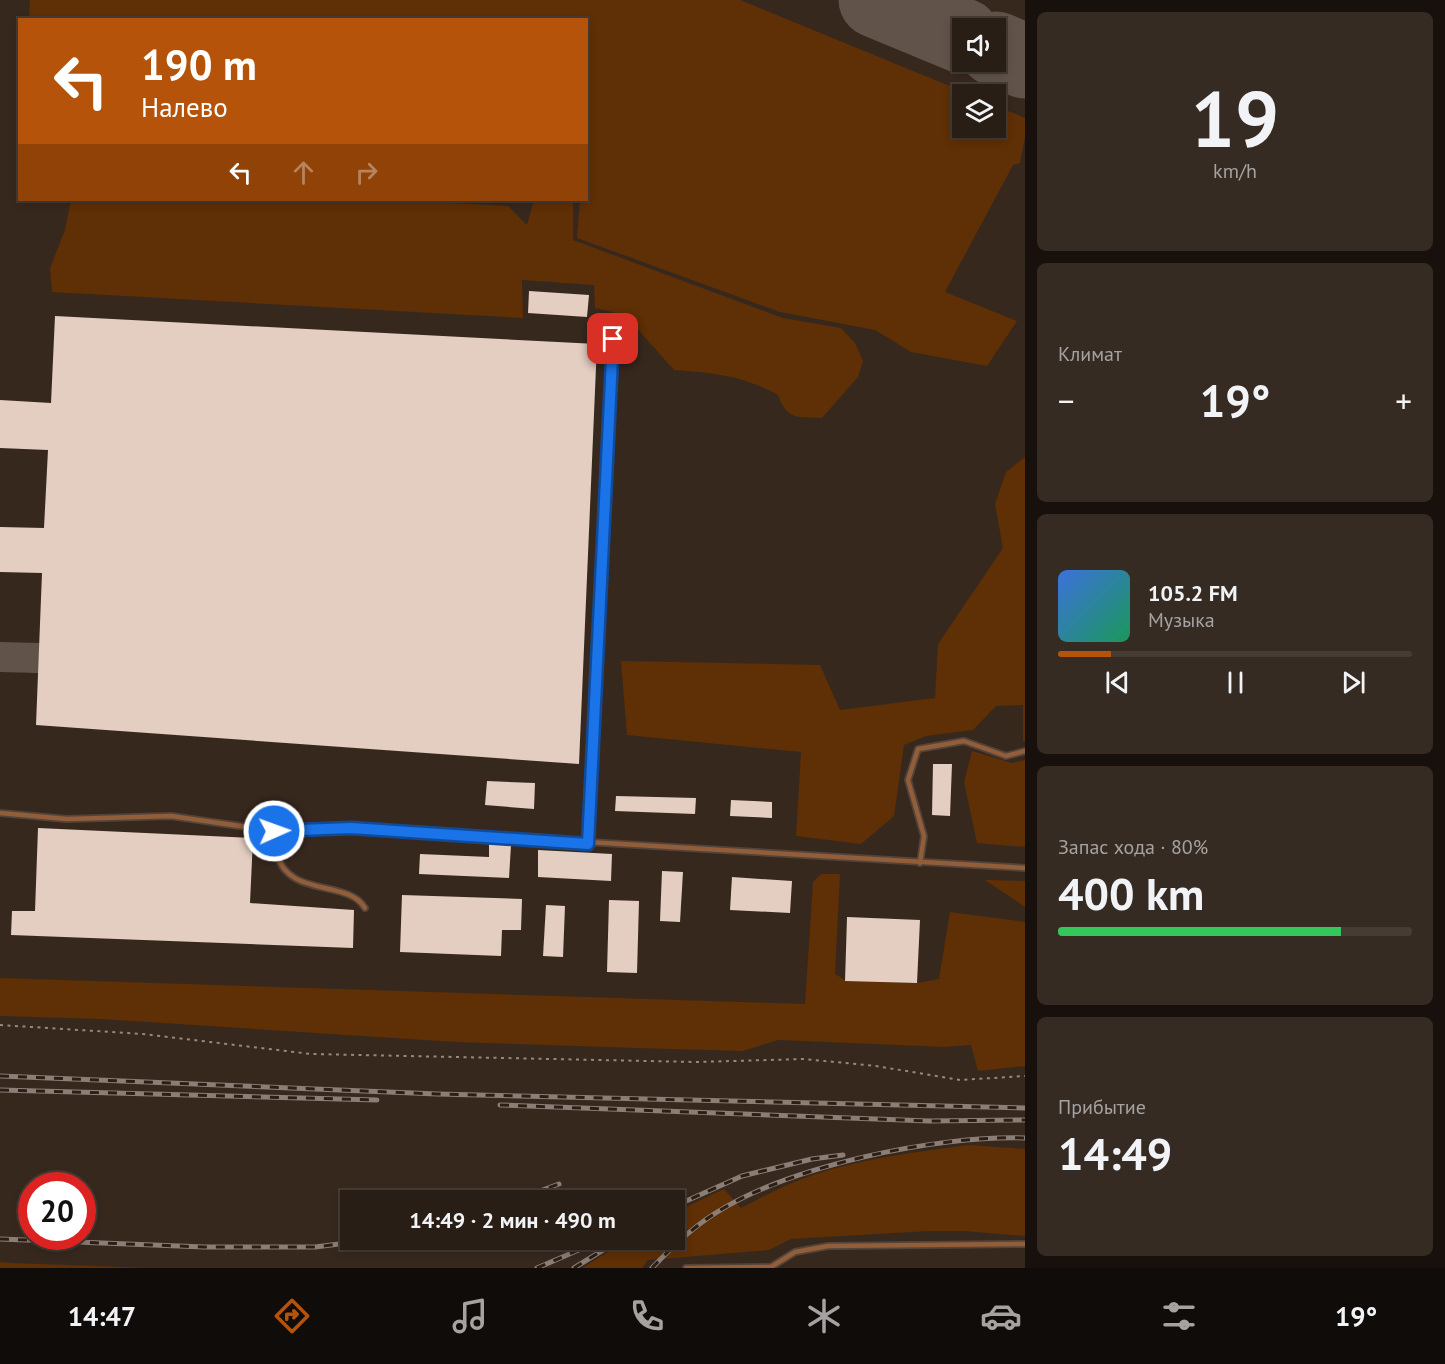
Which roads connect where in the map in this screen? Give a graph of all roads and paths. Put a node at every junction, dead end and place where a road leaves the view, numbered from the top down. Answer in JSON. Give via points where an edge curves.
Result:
{"nodes":[{"id":1,"x":613,"y":339,"type":"dead end"},
{"id":2,"x":1025,"y":751,"type":"edge"},
{"id":3,"x":0,"y":813,"type":"edge"},
{"id":4,"x":274,"y":831,"type":"junction"},
{"id":5,"x":588,"y":844,"type":"junction"},
{"id":6,"x":920,"y":863,"type":"junction"},
{"id":7,"x":1025,"y":868,"type":"edge"},
{"id":8,"x":365,"y":908,"type":"dead end"},
{"id":9,"x":0,"y":1025,"type":"edge"},
{"id":10,"x":1025,"y":1076,"type":"edge"},
{"id":11,"x":1025,"y":1244,"type":"edge"},
{"id":12,"x":686,"y":1268,"type":"edge"},
{"id":13,"x":772,"y":1268,"type":"edge"}],
"edges":[{"from":1,"to":5,"type":"lane"},
{"from":2,"to":6,"type":"lane","via":[[1006,756],[964,741],[918,749],[908,780],[924,836]]},
{"from":3,"to":4,"type":"lane","via":[[67,819],[171,816]]},
{"from":4,"to":5,"type":"lane","via":[[351,828]]},
{"from":4,"to":8,"type":"lane","via":[[277,856],[296,879],[355,897]]},
{"from":5,"to":6,"type":"lane","via":[[715,848]]},
{"from":6,"to":7,"type":"lane"},
{"from":9,"to":10,"type":"path","via":[[143,1034],[311,1054],[696,1062],[804,1059],[960,1080]]},
{"from":11,"to":13,"type":"lane","via":[[828,1245],[795,1252]]},
{"from":12,"to":13,"type":"lane"}]}
